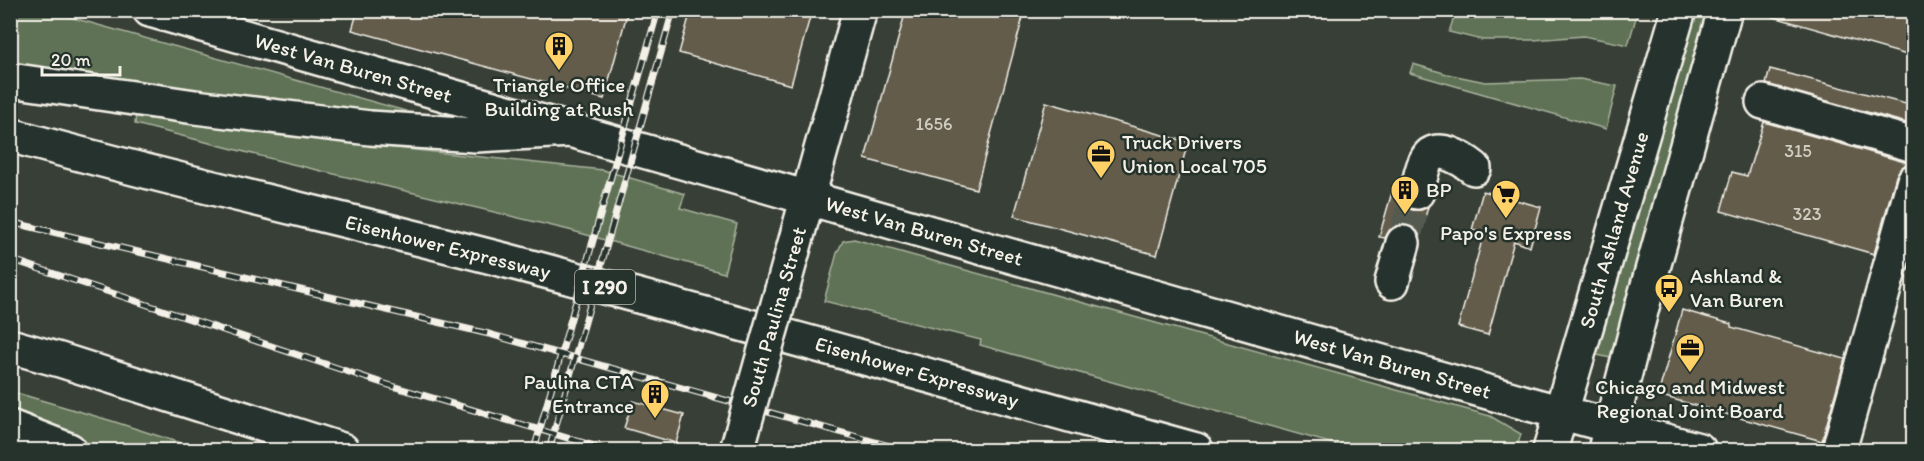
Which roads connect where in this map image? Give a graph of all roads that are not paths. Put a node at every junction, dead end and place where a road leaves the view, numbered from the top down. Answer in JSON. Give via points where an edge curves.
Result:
{"nodes":[{"id":1,"x":150,"y":10,"type":"edge"},
{"id":2,"x":860,"y":10,"type":"edge"},
{"id":3,"x":1679,"y":10,"type":"edge"},
{"id":4,"x":1725,"y":10,"type":"edge"},
{"id":5,"x":10,"y":80,"type":"edge"},
{"id":6,"x":1763,"y":102,"type":"dead end"},
{"id":7,"x":571,"y":130,"type":"junction"},
{"id":8,"x":10,"y":135,"type":"edge"},
{"id":9,"x":1914,"y":145,"type":"edge"},
{"id":10,"x":1474,"y":168,"type":"dead end"},
{"id":11,"x":1914,"y":181,"type":"edge"},
{"id":12,"x":1417,"y":192,"type":"tunnel mouth"},
{"id":13,"x":808,"y":198,"type":"junction"},
{"id":14,"x":1908,"y":224,"type":"edge"},
{"id":15,"x":1403,"y":243,"type":"tunnel mouth"},
{"id":16,"x":1392,"y":282,"type":"dead end"},
{"id":17,"x":10,"y":346,"type":"edge"},
{"id":18,"x":1562,"y":413,"type":"junction"},
{"id":19,"x":10,"y":427,"type":"edge"},
{"id":20,"x":1608,"y":438,"type":"edge"},
{"id":21,"x":69,"y":450,"type":"edge"},
{"id":22,"x":342,"y":450,"type":"edge"},
{"id":23,"x":737,"y":450,"type":"edge"},
{"id":24,"x":1196,"y":450,"type":"edge"},
{"id":25,"x":1550,"y":450,"type":"edge"},
{"id":26,"x":1699,"y":450,"type":"edge"},
{"id":27,"x":1839,"y":450,"type":"edge"}],
"edges":[{"from":1,"to":7,"type":"main road","name":"West Van Buren Street"},
{"from":2,"to":13,"type":"main road","name":"South Paulina Street"},
{"from":3,"to":18,"type":"main road","name":"South Ashland Avenue"},
{"from":4,"to":20,"type":"main road"},
{"from":5,"to":7,"type":"main road","via":[[370,128],[476,135]]},
{"from":6,"to":9,"type":"main road"},
{"from":7,"to":13,"type":"main road","name":"West Van Buren Street"},
{"from":8,"to":24,"type":"main road","name":"Eisenhower Expressway","number":"I 290","via":[[678,306]]},
{"from":10,"to":12,"type":"main road","via":[[1460,157],[1432,153]]},
{"from":11,"to":14,"type":"main road"},
{"from":13,"to":18,"type":"main road","name":"West Van Buren Street"},
{"from":13,"to":23,"type":"main road","name":"South Paulina Street","bridge":true},
{"from":14,"to":27,"type":"main road"},
{"from":15,"to":16,"type":"main road"},
{"from":17,"to":22,"type":"main road"},
{"from":18,"to":20,"type":"main road","name":"West Van Buren Street"},
{"from":18,"to":25,"type":"main road","name":"South Ashland Avenue"},
{"from":19,"to":21,"type":"main road"},
{"from":20,"to":26,"type":"main road","name":"West Van Buren Street"}]}
